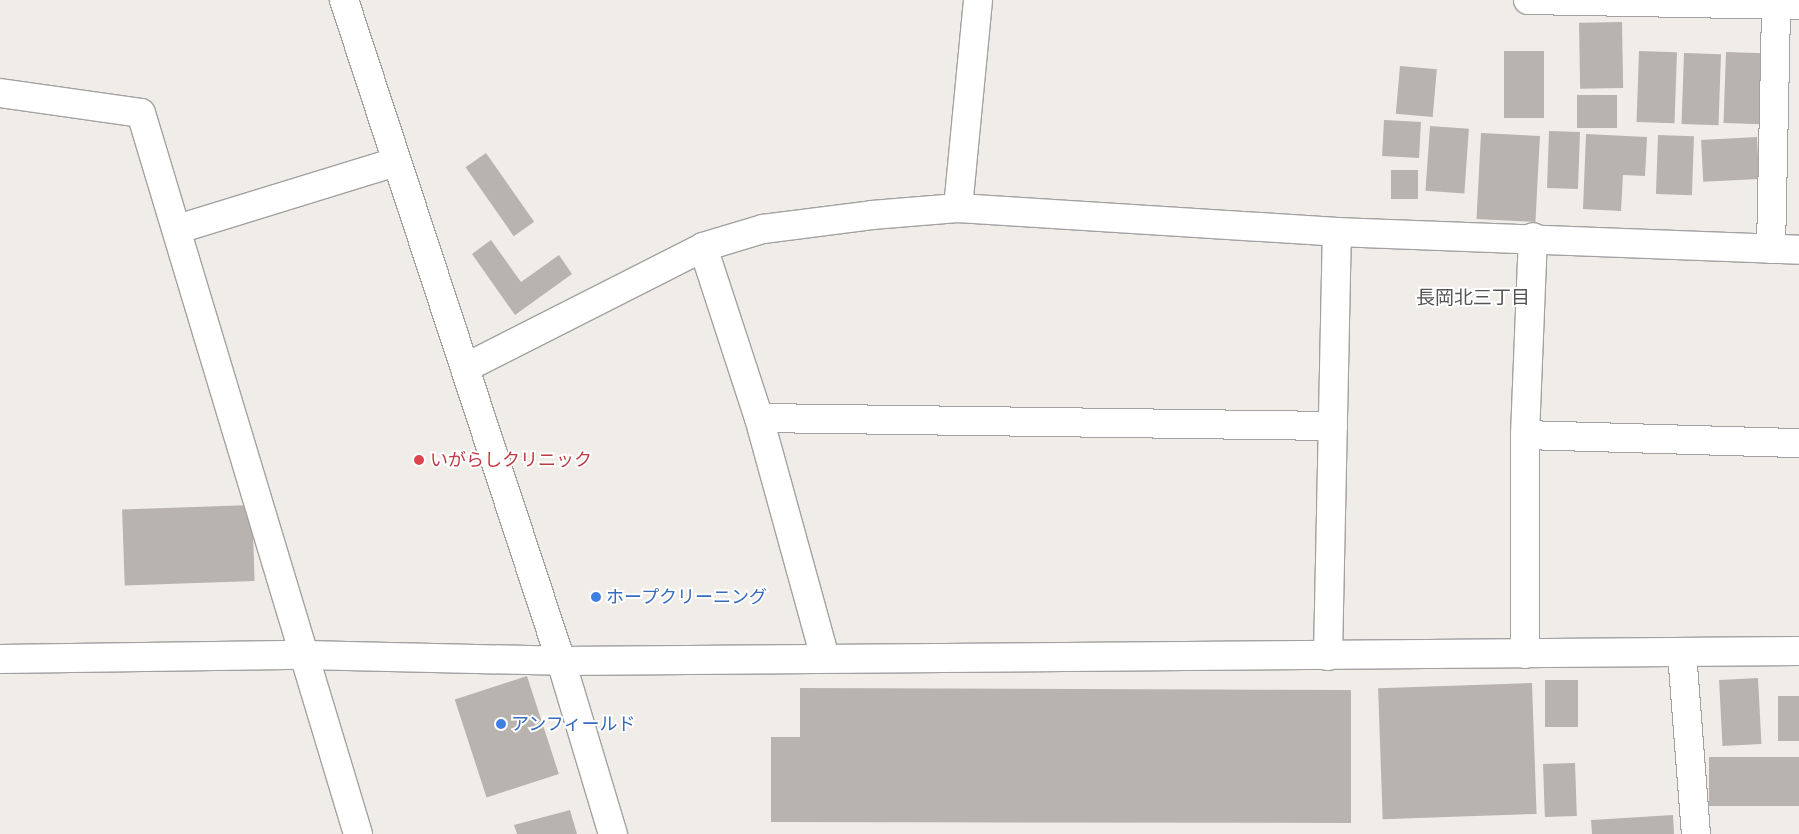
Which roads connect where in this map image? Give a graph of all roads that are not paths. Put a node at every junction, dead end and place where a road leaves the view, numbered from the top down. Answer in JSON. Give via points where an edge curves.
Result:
{"nodes":[{"id":1,"x":344,"y":0,"type":"edge"},
{"id":2,"x":978,"y":0,"type":"edge"},
{"id":3,"x":1528,"y":0,"type":"edge"},
{"id":4,"x":1784,"y":3,"type":"edge"},
{"id":5,"x":0,"y":93,"type":"edge"},
{"id":6,"x":396,"y":162,"type":"junction"},
{"id":7,"x":958,"y":208,"type":"junction"},
{"id":8,"x":178,"y":229,"type":"junction"},
{"id":9,"x":1336,"y":232,"type":"junction"},
{"id":10,"x":1533,"y":238,"type":"junction"},
{"id":11,"x":703,"y":247,"type":"junction"},
{"id":12,"x":1771,"y":249,"type":"junction"},
{"id":13,"x":1799,"y":250,"type":"edge"},
{"id":14,"x":465,"y":368,"type":"junction"},
{"id":15,"x":759,"y":418,"type":"junction"},
{"id":16,"x":1332,"y":426,"type":"junction"},
{"id":17,"x":1525,"y":435,"type":"junction"},
{"id":18,"x":1799,"y":443,"type":"edge"},
{"id":19,"x":1799,"y":651,"type":"edge"},
{"id":20,"x":1682,"y":653,"type":"junction"},
{"id":21,"x":1524,"y":654,"type":"junction"},
{"id":22,"x":304,"y":656,"type":"junction"},
{"id":23,"x":1328,"y":656,"type":"junction"},
{"id":24,"x":826,"y":657,"type":"junction"},
{"id":25,"x":0,"y":659,"type":"edge"},
{"id":26,"x":561,"y":661,"type":"junction"},
{"id":27,"x":358,"y":834,"type":"edge"},
{"id":28,"x":614,"y":834,"type":"edge"},
{"id":29,"x":1696,"y":834,"type":"edge"}],
"edges":[{"from":1,"to":6,"type":"street"},
{"from":2,"to":7,"type":"street"},
{"from":3,"to":4,"type":"street"},
{"from":4,"to":12,"type":"street"},
{"from":5,"to":8,"type":"street","via":[[141,113]]},
{"from":6,"to":8,"type":"street"},
{"from":6,"to":14,"type":"street"},
{"from":7,"to":9,"type":"street"},
{"from":7,"to":11,"type":"street","via":[[764,229]]},
{"from":8,"to":22,"type":"street"},
{"from":9,"to":10,"type":"street"},
{"from":9,"to":16,"type":"street"},
{"from":10,"to":12,"type":"street"},
{"from":10,"to":17,"type":"street"},
{"from":11,"to":14,"type":"street"},
{"from":11,"to":15,"type":"street"},
{"from":12,"to":13,"type":"street"},
{"from":14,"to":26,"type":"street"},
{"from":15,"to":16,"type":"street"},
{"from":15,"to":24,"type":"street"},
{"from":16,"to":23,"type":"street"},
{"from":17,"to":18,"type":"street"},
{"from":17,"to":21,"type":"street"},
{"from":19,"to":20,"type":"street"},
{"from":20,"to":21,"type":"street"},
{"from":20,"to":29,"type":"street"},
{"from":21,"to":23,"type":"street"},
{"from":22,"to":25,"type":"street"},
{"from":22,"to":26,"type":"street"},
{"from":22,"to":27,"type":"street"},
{"from":23,"to":24,"type":"street"},
{"from":24,"to":26,"type":"street"},
{"from":26,"to":28,"type":"street"}]}
